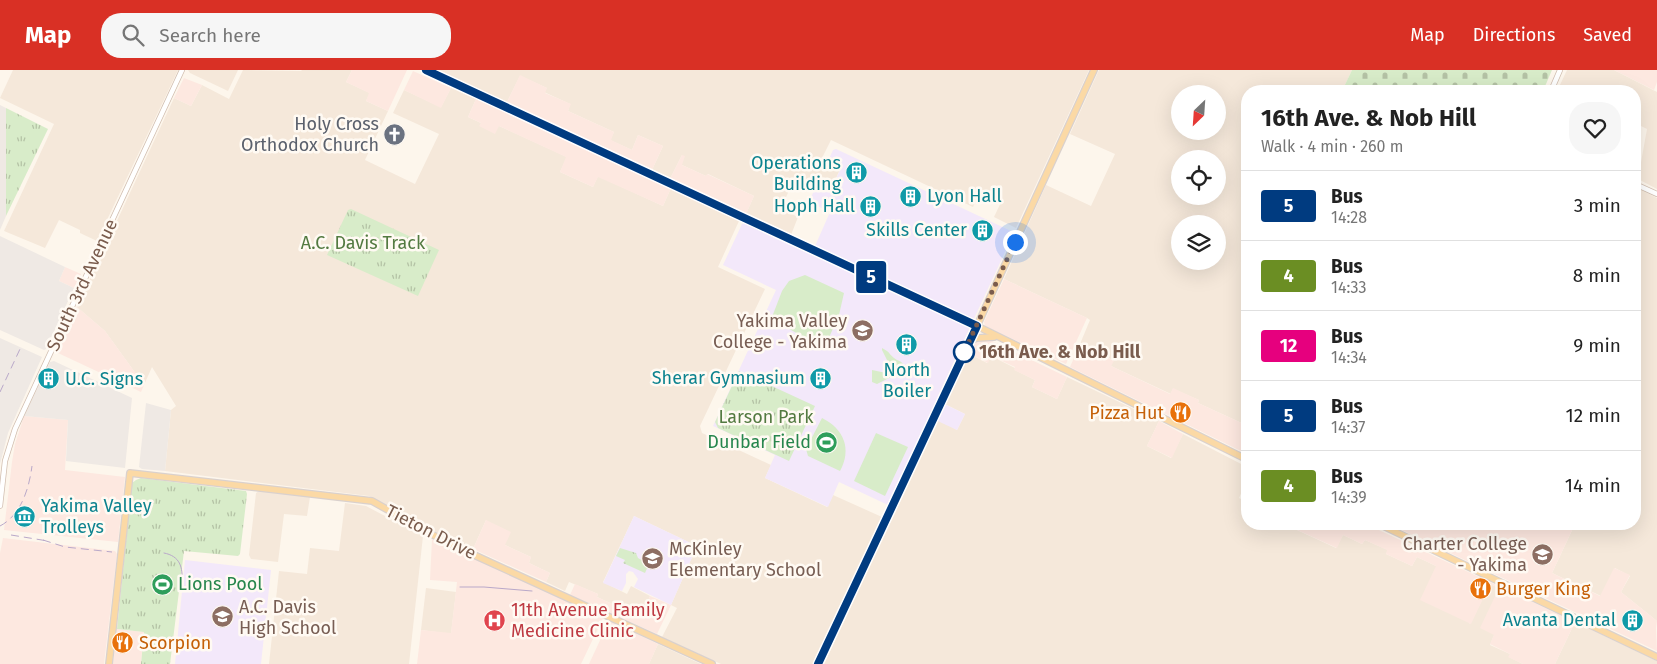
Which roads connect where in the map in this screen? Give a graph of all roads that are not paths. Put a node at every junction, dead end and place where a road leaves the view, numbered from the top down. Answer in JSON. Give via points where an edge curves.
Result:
{"nodes":[{"id":1,"x":182,"y":70,"type":"edge"},
{"id":2,"x":426,"y":70,"type":"edge"},
{"id":3,"x":1094,"y":70,"type":"edge"},
{"id":4,"x":1560,"y":70,"type":"edge"},
{"id":5,"x":1553,"y":85,"type":"edge"},
{"id":6,"x":1641,"y":187,"type":"edge"},
{"id":7,"x":1657,"y":194,"type":"edge"},
{"id":8,"x":977,"y":326,"type":"junction"},
{"id":9,"x":996,"y":336,"type":"junction"},
{"id":10,"x":969,"y":342,"type":"junction"},
{"id":11,"x":1241,"y":456,"type":"edge"},
{"id":12,"x":0,"y":506,"type":"edge"},
{"id":13,"x":1392,"y":530,"type":"edge"},
{"id":14,"x":1657,"y":657,"type":"edge"},
{"id":15,"x":109,"y":664,"type":"edge"},
{"id":16,"x":712,"y":664,"type":"edge"},
{"id":17,"x":818,"y":664,"type":"edge"}],
"edges":[{"from":1,"to":12,"type":"street","name":"South 3rd Avenue","via":[[15,429],[5,461]]},
{"from":2,"to":8,"type":"main road"},
{"from":3,"to":8,"type":"main road"},
{"from":4,"to":5,"type":"street"},
{"from":6,"to":7,"type":"street"},
{"from":8,"to":9,"type":"main road"},
{"from":8,"to":10,"type":"main road"},
{"from":9,"to":10,"type":"main road"},
{"from":9,"to":11,"type":"main road"},
{"from":10,"to":17,"type":"main road"},
{"from":13,"to":14,"type":"main road"},
{"from":15,"to":16,"type":"main road","name":"Tieton Drive","via":[[130,473],[372,501],[472,554]]}]}
